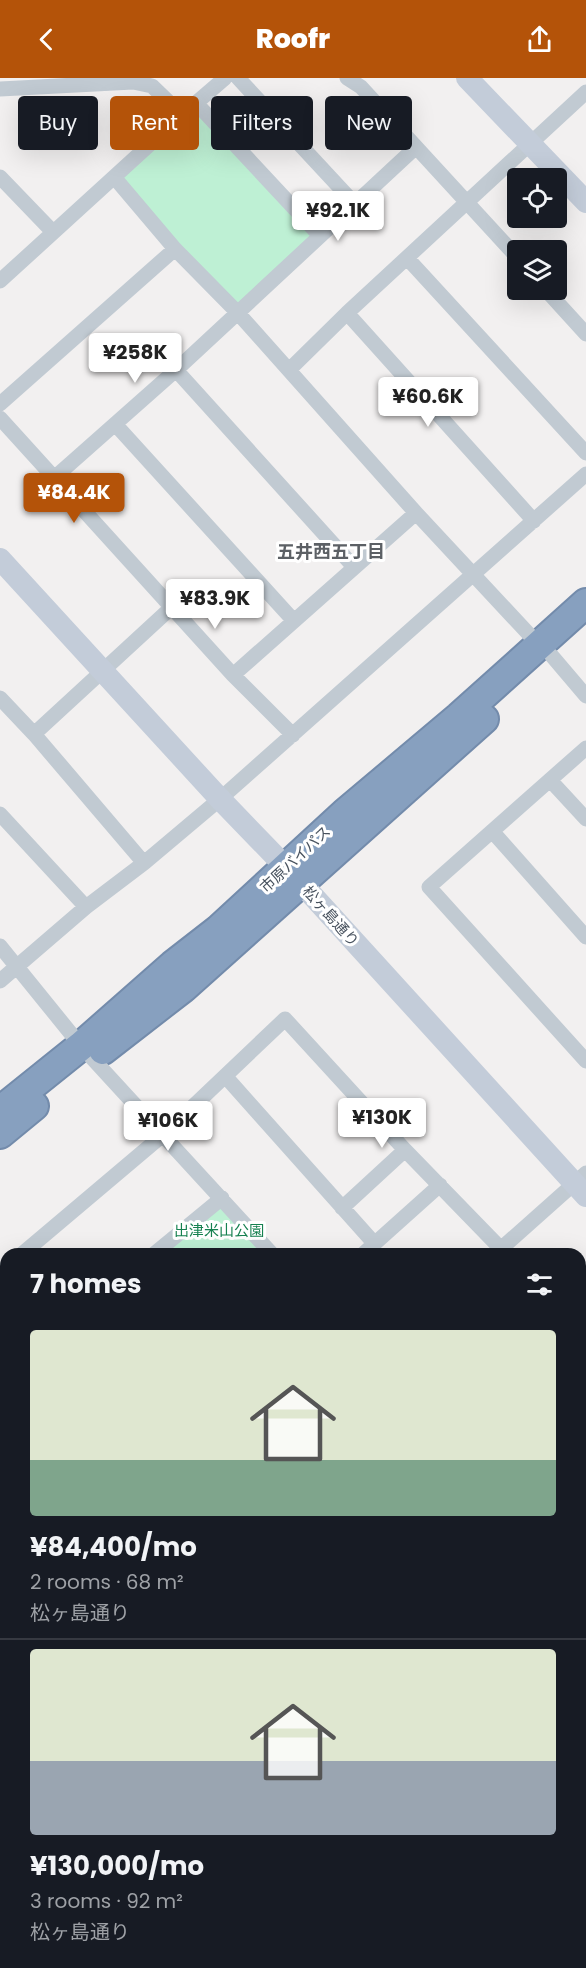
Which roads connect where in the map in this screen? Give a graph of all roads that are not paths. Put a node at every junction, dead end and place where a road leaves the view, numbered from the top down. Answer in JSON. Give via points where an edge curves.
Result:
{"nodes":[{"id":1,"x":225,"y":78,"type":"edge"},
{"id":2,"x":238,"y":78,"type":"edge"},
{"id":3,"x":347,"y":78,"type":"edge"},
{"id":4,"x":467,"y":78,"type":"edge"},
{"id":5,"x":58,"y":83,"type":"edge"},
{"id":6,"x":0,"y":89,"type":"edge"},
{"id":7,"x":586,"y":93,"type":"edge"},
{"id":8,"x":163,"y":96,"type":"edge"},
{"id":9,"x":199,"y":100,"type":"edge"},
{"id":10,"x":199,"y":106,"type":"edge"},
{"id":11,"x":531,"y":145,"type":"junction"},
{"id":12,"x":416,"y":147,"type":"junction"},
{"id":13,"x":143,"y":150,"type":"edge"},
{"id":14,"x":0,"y":177,"type":"edge"},
{"id":15,"x":114,"y":177,"type":"junction"},
{"id":16,"x":467,"y":202,"type":"junction"},
{"id":17,"x":586,"y":202,"type":"edge"},
{"id":18,"x":355,"y":204,"type":"junction"},
{"id":19,"x":53,"y":232,"type":"junction"},
{"id":20,"x":320,"y":236,"type":"junction"},
{"id":21,"x":507,"y":246,"type":"edge"},
{"id":22,"x":176,"y":249,"type":"junction"},
{"id":23,"x":407,"y":258,"type":"junction"},
{"id":24,"x":0,"y":281,"type":"edge"},
{"id":25,"x":555,"y":300,"type":"edge"},
{"id":26,"x":237,"y":312,"type":"junction"},
{"id":27,"x":347,"y":313,"type":"junction"},
{"id":28,"x":586,"y":334,"type":"edge"},
{"id":29,"x":176,"y":370,"type":"junction"},
{"id":30,"x":289,"y":370,"type":"junction"},
{"id":31,"x":0,"y":404,"type":"edge"},
{"id":32,"x":0,"y":418,"type":"edge"},
{"id":33,"x":115,"y":424,"type":"junction"},
{"id":34,"x":586,"y":453,"type":"edge"},
{"id":35,"x":586,"y":474,"type":"edge"},
{"id":36,"x":54,"y":478,"type":"junction"},
{"id":37,"x":416,"y":513,"type":"junction"},
{"id":38,"x":534,"y":520,"type":"junction"},
{"id":39,"x":0,"y":559,"type":"edge"},
{"id":40,"x":354,"y":567,"type":"junction"},
{"id":41,"x":473,"y":575,"type":"junction"},
{"id":42,"x":586,"y":603,"type":"edge"},
{"id":43,"x":172,"y":607,"type":"junction"},
{"id":44,"x":294,"y":621,"type":"junction"},
{"id":45,"x":586,"y":627,"type":"edge"},
{"id":46,"x":545,"y":651,"type":"junction"},
{"id":47,"x":102,"y":672,"type":"junction"},
{"id":48,"x":233,"y":675,"type":"junction"},
{"id":49,"x":586,"y":696,"type":"edge"},
{"id":50,"x":0,"y":698,"type":"edge"},
{"id":51,"x":34,"y":734,"type":"junction"},
{"id":52,"x":292,"y":735,"type":"junction"},
{"id":53,"x":586,"y":748,"type":"edge"},
{"id":54,"x":550,"y":780,"type":"junction"},
{"id":55,"x":220,"y":799,"type":"junction"},
{"id":56,"x":0,"y":814,"type":"edge"},
{"id":57,"x":586,"y":819,"type":"edge"},
{"id":58,"x":492,"y":831,"type":"junction"},
{"id":59,"x":144,"y":863,"type":"junction"},
{"id":60,"x":294,"y":876,"type":"junction"},
{"id":61,"x":86,"y":907,"type":"junction"},
{"id":62,"x":586,"y":937,"type":"edge"},
{"id":63,"x":0,"y":946,"type":"edge"},
{"id":64,"x":17,"y":966,"type":"junction"},
{"id":65,"x":0,"y":981,"type":"edge"},
{"id":66,"x":87,"y":1052,"type":"junction"},
{"id":67,"x":584,"y":1056,"type":"edge"},
{"id":68,"x":226,"y":1077,"type":"junction"},
{"id":69,"x":0,"y":1111,"type":"edge"},
{"id":70,"x":0,"y":1134,"type":"edge"},
{"id":71,"x":164,"y":1134,"type":"junction"},
{"id":72,"x":405,"y":1150,"type":"junction"},
{"id":73,"x":582,"y":1184,"type":"edge"},
{"id":74,"x":440,"y":1185,"type":"junction"},
{"id":75,"x":222,"y":1198,"type":"junction"},
{"id":76,"x":342,"y":1208,"type":"junction"},
{"id":77,"x":35,"y":1248,"type":"edge"},
{"id":78,"x":163,"y":1248,"type":"edge"},
{"id":79,"x":267,"y":1248,"type":"edge"},
{"id":80,"x":367,"y":1248,"type":"edge"},
{"id":81,"x":369,"y":1248,"type":"edge"},
{"id":82,"x":497,"y":1248,"type":"edge"},
{"id":83,"x":506,"y":1248,"type":"edge"}],
"edges":[{"from":1,"to":9,"type":"street"},
{"from":2,"to":18,"type":"street"},
{"from":3,"to":12,"type":"street","via":[[361,87]]},
{"from":4,"to":11,"type":"street"},
{"from":5,"to":6,"type":"street"},
{"from":5,"to":8,"type":"street","via":[[133,82],[152,86]]},
{"from":7,"to":11,"type":"street"},
{"from":10,"to":20,"type":"street"},
{"from":11,"to":16,"type":"street"},
{"from":11,"to":17,"type":"street"},
{"from":12,"to":16,"type":"street"},
{"from":12,"to":18,"type":"street"},
{"from":13,"to":15,"type":"street"},
{"from":14,"to":19,"type":"street"},
{"from":15,"to":19,"type":"street"},
{"from":15,"to":22,"type":"street"},
{"from":16,"to":21,"type":"street"},
{"from":16,"to":23,"type":"street"},
{"from":18,"to":20,"type":"street"},
{"from":19,"to":24,"type":"street"},
{"from":20,"to":26,"type":"street"},
{"from":22,"to":26,"type":"street"},
{"from":22,"to":31,"type":"street"},
{"from":23,"to":27,"type":"street"},
{"from":23,"to":34,"type":"street"},
{"from":25,"to":28,"type":"street"},
{"from":26,"to":29,"type":"street"},
{"from":26,"to":30,"type":"street"},
{"from":27,"to":30,"type":"street"},
{"from":27,"to":38,"type":"street"},
{"from":29,"to":33,"type":"street"},
{"from":29,"to":40,"type":"street"},
{"from":30,"to":37,"type":"street"},
{"from":32,"to":36,"type":"street"},
{"from":33,"to":36,"type":"street"},
{"from":33,"to":44,"type":"street"},
{"from":35,"to":38,"type":"street"},
{"from":36,"to":43,"type":"street"},
{"from":37,"to":40,"type":"street"},
{"from":37,"to":41,"type":"street"},
{"from":38,"to":41,"type":"street"},
{"from":39,"to":47,"type":"street","name":"松ヶ島通り"},
{"from":40,"to":44,"type":"street"},
{"from":41,"to":46,"type":"street"},
{"from":41,"to":52,"type":"street"},
{"from":42,"to":46,"type":"highway","name":"市原バイパス"},
{"from":43,"to":47,"type":"street"},
{"from":43,"to":48,"type":"street"},
{"from":44,"to":48,"type":"street"},
{"from":45,"to":46,"type":"highway","name":"市原バイパス"},
{"from":46,"to":49,"type":"street"},
{"from":46,"to":60,"type":"highway","name":"市原バイパス","via":[[345,813]]},
{"from":47,"to":51,"type":"street"},
{"from":47,"to":55,"type":"street","name":"松ヶ島通り"},
{"from":48,"to":52,"type":"street"},
{"from":50,"to":51,"type":"street"},
{"from":51,"to":59,"type":"street"},
{"from":52,"to":55,"type":"street"},
{"from":53,"to":54,"type":"street"},
{"from":54,"to":57,"type":"street"},
{"from":54,"to":58,"type":"street"},
{"from":55,"to":59,"type":"street"},
{"from":55,"to":60,"type":"street","name":"松ヶ島通り"},
{"from":56,"to":61,"type":"street"},
{"from":58,"to":62,"type":"street"},
{"from":58,"to":67,"type":"street","via":[[429,887]]},
{"from":59,"to":61,"type":"street"},
{"from":60,"to":66,"type":"highway","name":"市原バイパス","via":[[173,965]]},
{"from":60,"to":73,"type":"street","name":"松ヶ島通り"},
{"from":61,"to":64,"type":"street"},
{"from":63,"to":64,"type":"street"},
{"from":64,"to":65,"type":"street"},
{"from":64,"to":66,"type":"street"},
{"from":66,"to":69,"type":"highway","name":"市原バイパス"},
{"from":66,"to":70,"type":"highway","name":"市原バイパス"},
{"from":66,"to":71,"type":"street"},
{"from":68,"to":71,"type":"street"},
{"from":68,"to":72,"type":"street","via":[[285,1019]]},
{"from":68,"to":76,"type":"street"},
{"from":71,"to":75,"type":"street"},
{"from":71,"to":77,"type":"street"},
{"from":72,"to":74,"type":"street"},
{"from":72,"to":76,"type":"street"},
{"from":73,"to":83,"type":"street"},
{"from":74,"to":81,"type":"street"},
{"from":74,"to":82,"type":"street"},
{"from":75,"to":78,"type":"street"},
{"from":75,"to":79,"type":"street"},
{"from":76,"to":80,"type":"street"}]}
